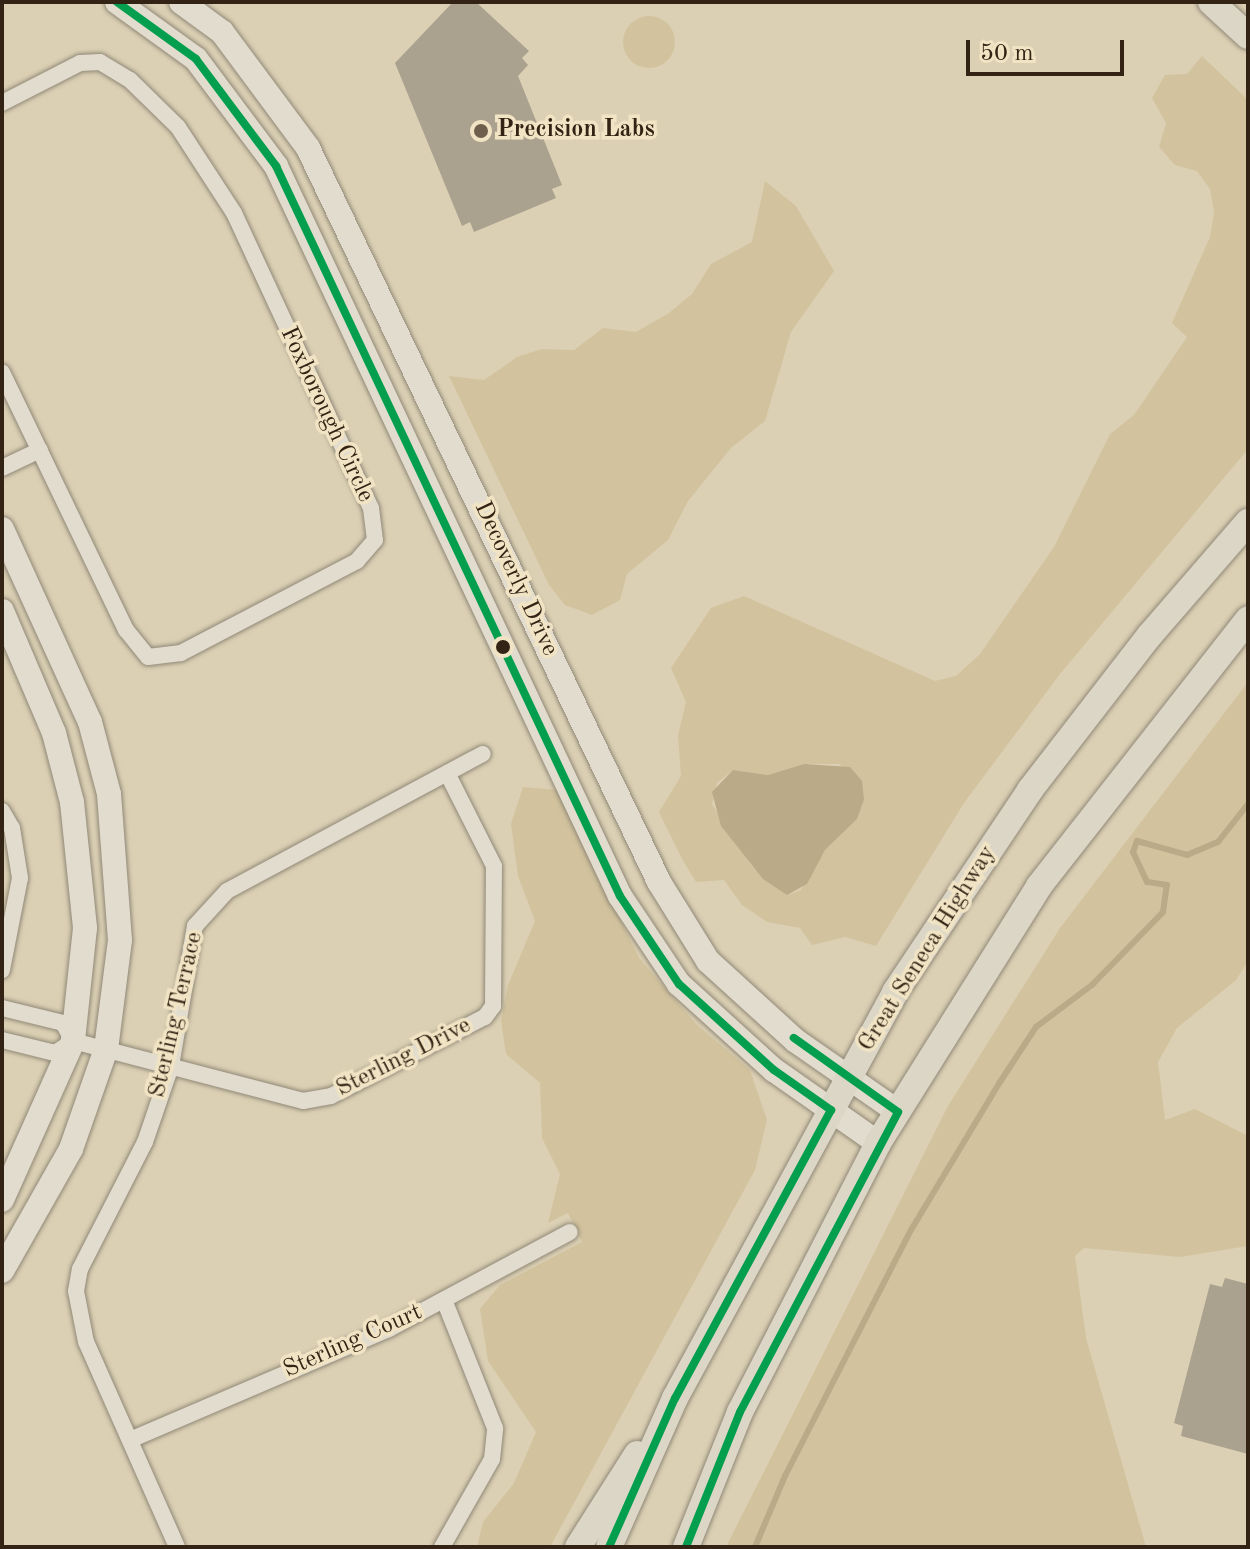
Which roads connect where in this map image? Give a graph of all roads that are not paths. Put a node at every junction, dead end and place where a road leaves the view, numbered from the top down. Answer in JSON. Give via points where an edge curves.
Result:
{"nodes":[{"id":1,"x":117,"y":2,"type":"edge"},
{"id":2,"x":181,"y":2,"type":"edge"},
{"id":3,"x":1211,"y":2,"type":"edge"},
{"id":4,"x":1248,"y":36,"type":"edge"},
{"id":5,"x":2,"y":103,"type":"edge"},
{"id":6,"x":2,"y":372,"type":"edge"},
{"id":7,"x":40,"y":450,"type":"junction"},
{"id":8,"x":2,"y":468,"type":"edge"},
{"id":9,"x":1248,"y":522,"type":"edge"},
{"id":10,"x":2,"y":529,"type":"edge"},
{"id":11,"x":2,"y":611,"type":"edge"},
{"id":12,"x":1248,"y":619,"type":"edge"},
{"id":13,"x":483,"y":754,"type":"dead end"},
{"id":14,"x":447,"y":773,"type":"junction"},
{"id":15,"x":2,"y":811,"type":"edge"},
{"id":16,"x":2,"y":970,"type":"edge"},
{"id":17,"x":2,"y":1008,"type":"edge"},
{"id":18,"x":2,"y":1040,"type":"edge"},
{"id":19,"x":73,"y":1041,"type":"junction"},
{"id":20,"x":106,"y":1049,"type":"junction"},
{"id":21,"x":171,"y":1066,"type":"junction"},
{"id":22,"x":848,"y":1079,"type":"junction"},
{"id":23,"x":831,"y":1110,"type":"junction"},
{"id":24,"x":898,"y":1112,"type":"junction"},
{"id":25,"x":878,"y":1143,"type":"junction"},
{"id":26,"x":2,"y":1200,"type":"edge"},
{"id":27,"x":570,"y":1232,"type":"dead end"},
{"id":28,"x":2,"y":1271,"type":"edge"},
{"id":29,"x":444,"y":1300,"type":"junction"},
{"id":30,"x":675,"y":1398,"type":"junction"},
{"id":31,"x":130,"y":1440,"type":"junction"},
{"id":32,"x":177,"y":1547,"type":"edge"},
{"id":33,"x":442,"y":1547,"type":"edge"},
{"id":34,"x":578,"y":1547,"type":"edge"},
{"id":35,"x":609,"y":1547,"type":"edge"},
{"id":36,"x":686,"y":1547,"type":"edge"}],
"edges":[{"from":1,"to":23,"type":"street","name":"Decoverly Drive","via":[[196,59],[276,166],[620,896],[688,994],[774,1070]]},
{"from":2,"to":22,"type":"street","name":"Decoverly Drive","via":[[222,32],[308,148],[675,908],[708,961],[743,997]]},
{"from":3,"to":4,"type":"main road"},
{"from":5,"to":7,"type":"street","name":"Foxborough Circle","via":[[68,68],[100,62],[130,80],[178,127],[234,213],[371,508],[375,540],[357,561],[181,653],[148,657],[126,630]]},
{"from":6,"to":7,"type":"street","name":"Foxborough Circle"},
{"from":7,"to":8,"type":"street"},
{"from":9,"to":22,"type":"main road","name":"Great Seneca Highway","via":[[1150,635],[1030,790],[895,992]]},
{"from":10,"to":20,"type":"street","via":[[90,722],[109,794],[120,940]]},
{"from":11,"to":19,"type":"street","via":[[54,733],[72,802],[85,928]]},
{"from":12,"to":24,"type":"main road","via":[[1039,886]]},
{"from":13,"to":14,"type":"street","name":"Sterling Terrace"},
{"from":14,"to":21,"type":"street","name":"Sterling Terrace","via":[[227,891],[205,909],[189,944]]},
{"from":14,"to":21,"type":"street","name":"Sterling Drive","via":[[494,866],[493,1006],[485,1017],[331,1096],[273,1097]]},
{"from":15,"to":16,"type":"street","via":[[12,828],[20,878]]},
{"from":17,"to":19,"type":"street","via":[[63,1023]]},
{"from":18,"to":19,"type":"street","via":[[55,1053]]},
{"from":19,"to":20,"type":"street","name":"Sterling Drive"},
{"from":19,"to":26,"type":"street"},
{"from":20,"to":21,"type":"street","name":"Sterling Drive"},
{"from":20,"to":28,"type":"street","via":[[71,1149]]},
{"from":21,"to":31,"type":"street","name":"Sterling Terrace","via":[[145,1142],[80,1269],[76,1291],[86,1342]]},
{"from":22,"to":23,"type":"main road","name":"Great Seneca Highway"},
{"from":22,"to":24,"type":"street","name":"Decoverly Drive"},
{"from":23,"to":25,"type":"street","name":"Decoverly Drive"},
{"from":23,"to":30,"type":"main road","name":"Great Seneca Highway"},
{"from":24,"to":25,"type":"main road"},
{"from":25,"to":36,"type":"main road","via":[[740,1412]]},
{"from":27,"to":29,"type":"street","name":"Sterling Court"},
{"from":29,"to":31,"type":"street","name":"Sterling Court"},
{"from":29,"to":33,"type":"street","via":[[495,1428],[492,1459]]},
{"from":30,"to":34,"type":"main road"},
{"from":30,"to":35,"type":"main road","name":"Great Seneca Highway"},
{"from":31,"to":32,"type":"street","name":"Sterling Terrace"}]}
